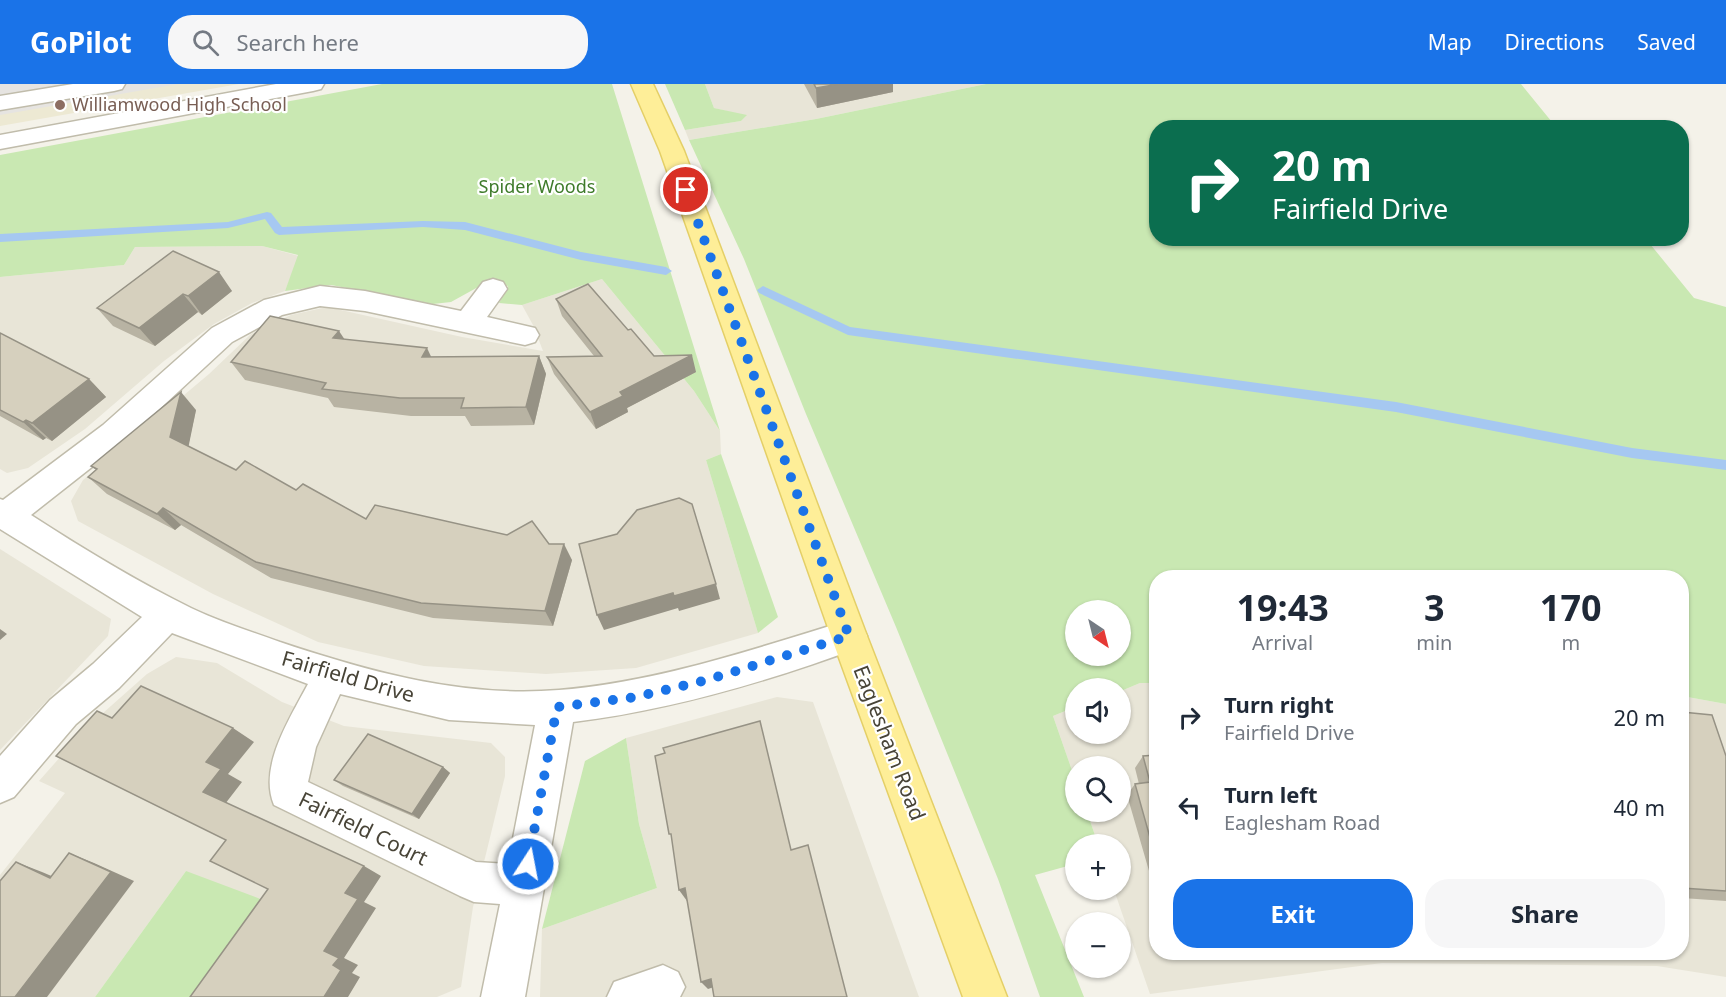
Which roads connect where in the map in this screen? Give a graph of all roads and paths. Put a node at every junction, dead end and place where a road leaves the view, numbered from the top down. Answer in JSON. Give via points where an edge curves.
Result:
{"nodes":[{"id":1,"x":114,"y":84,"type":"edge"},
{"id":2,"x":313,"y":84,"type":"edge"},
{"id":3,"x":642,"y":84,"type":"edge"},
{"id":4,"x":0,"y":103,"type":"edge"},
{"id":5,"x":0,"y":142,"type":"edge"},
{"id":6,"x":493,"y":289,"type":"dead end"},
{"id":7,"x":468,"y":322,"type":"junction"},
{"id":8,"x":525,"y":335,"type":"dead end"},
{"id":9,"x":3,"y":514,"type":"edge"},
{"id":10,"x":168,"y":614,"type":"junction"},
{"id":11,"x":849,"y":636,"type":"junction"},
{"id":12,"x":332,"y":676,"type":"junction"},
{"id":13,"x":557,"y":707,"type":"junction"},
{"id":14,"x":0,"y":784,"type":"edge"},
{"id":15,"x":524,"y":886,"type":"junction"},
{"id":16,"x":503,"y":997,"type":"edge"},
{"id":17,"x":985,"y":997,"type":"edge"}],
"edges":[{"from":1,"to":4,"type":"street"},
{"from":2,"to":5,"type":"street"},
{"from":3,"to":11,"type":"main road","name":"Eaglesham Road","via":[[672,151]]},
{"from":6,"to":7,"type":"street"},
{"from":7,"to":8,"type":"street","name":"Fairfield Drive"},
{"from":7,"to":9,"type":"street","name":"Fairfield Drive","via":[[320,296],[274,307],[222,336],[114,433]]},
{"from":9,"to":10,"type":"street","name":"Fairfield Drive"},
{"from":10,"to":12,"type":"street","name":"Fairfield Drive"},
{"from":10,"to":14,"type":"street","via":[[106,676],[63,712]]},
{"from":11,"to":13,"type":"street","name":"Fairfield Drive","via":[[697,683],[636,697]]},
{"from":11,"to":17,"type":"main road","name":"Eaglesham Road"},
{"from":12,"to":13,"type":"street","name":"Fairfield Drive","via":[[392,694],[468,707]]},
{"from":12,"to":15,"type":"street","name":"Fairfield Court","via":[[295,751],[288,792],[474,882]]},
{"from":13,"to":15,"type":"street"},
{"from":15,"to":16,"type":"street"}]}
